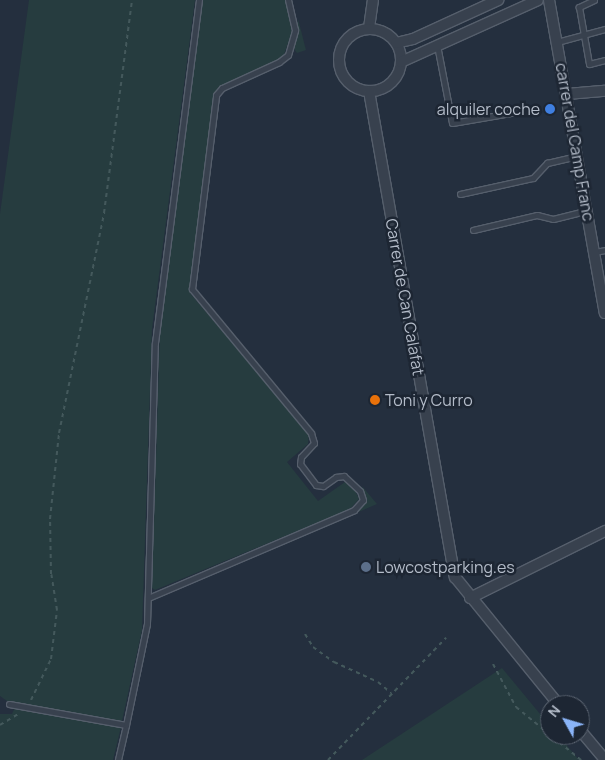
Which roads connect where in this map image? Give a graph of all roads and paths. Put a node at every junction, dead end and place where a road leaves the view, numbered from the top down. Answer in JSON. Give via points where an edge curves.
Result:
{"nodes":[{"id":1,"x":132,"y":0,"type":"edge"},
{"id":2,"x":200,"y":0,"type":"edge"},
{"id":3,"x":288,"y":0,"type":"edge"},
{"id":4,"x":373,"y":0,"type":"edge"},
{"id":5,"x":498,"y":0,"type":"edge"},
{"id":6,"x":538,"y":0,"type":"edge"},
{"id":7,"x":549,"y":0,"type":"edge"},
{"id":8,"x":594,"y":0,"type":"edge"},
{"id":9,"x":369,"y":28,"type":"junction"},
{"id":10,"x":605,"y":29,"type":"edge"},
{"id":11,"x":584,"y":32,"type":"junction"},
{"id":12,"x":557,"y":42,"type":"junction"},
{"id":13,"x":396,"y":43,"type":"junction"},
{"id":14,"x":436,"y":45,"type":"junction"},
{"id":15,"x":605,"y":60,"type":"edge"},
{"id":16,"x":401,"y":62,"type":"junction"},
{"id":17,"x":369,"y":91,"type":"junction"},
{"id":18,"x":605,"y":91,"type":"edge"},
{"id":19,"x":567,"y":94,"type":"junction"},
{"id":20,"x":528,"y":110,"type":"dead end"},
{"id":21,"x":577,"y":156,"type":"junction"},
{"id":22,"x":460,"y":194,"type":"dead end"},
{"id":23,"x":587,"y":211,"type":"junction"},
{"id":24,"x":473,"y":230,"type":"dead end"},
{"id":25,"x":605,"y":250,"type":"edge"},
{"id":26,"x":594,"y":252,"type":"junction"},
{"id":27,"x":605,"y":313,"type":"edge"},
{"id":28,"x":605,"y":531,"type":"edge"},
{"id":29,"x":148,"y":598,"type":"junction"},
{"id":30,"x":470,"y":598,"type":"junction"},
{"id":31,"x":306,"y":634,"type":"dead end"},
{"id":32,"x":446,"y":638,"type":"dead end"},
{"id":33,"x":493,"y":664,"type":"dead end"},
{"id":34,"x":391,"y":693,"type":"junction"},
{"id":35,"x":551,"y":695,"type":"edge"},
{"id":36,"x":9,"y":704,"type":"dead end"},
{"id":37,"x":26,"y":707,"type":"junction"},
{"id":38,"x":126,"y":725,"type":"junction"},
{"id":39,"x":0,"y":726,"type":"edge"},
{"id":40,"x":590,"y":742,"type":"edge"},
{"id":41,"x":118,"y":760,"type":"edge"},
{"id":42,"x":328,"y":760,"type":"edge"},
{"id":43,"x":580,"y":760,"type":"edge"},
{"id":44,"x":605,"y":760,"type":"edge"}],
"edges":[{"from":1,"to":37,"type":"path","via":[[104,213],[69,374],[57,450],[50,527],[53,595],[57,610],[51,659]]},
{"from":2,"to":29,"type":"lane","via":[[156,322]]},
{"from":3,"to":29,"type":"lane","via":[[295,30],[288,54],[279,62],[222,88],[216,95],[192,289],[311,432],[314,443],[300,462],[311,479],[321,487],[344,476],[360,491],[363,500],[354,510]]},
{"from":4,"to":9,"type":"street"},
{"from":5,"to":13,"type":"street","via":[[413,39]]},
{"from":6,"to":14,"type":"street"},
{"from":7,"to":12,"type":"street","name":"carrer del Camp Franc"},
{"from":8,"to":11,"type":"lane","via":[[579,7]]},
{"from":9,"to":13,"type":"street","via":[[389,35]]},
{"from":9,"to":17,"type":"street","via":[[349,36],[342,44],[338,60],[342,75],[349,84]]},
{"from":10,"to":11,"type":"lane"},
{"from":11,"to":12,"type":"lane"},
{"from":11,"to":15,"type":"lane","via":[[589,64]]},
{"from":12,"to":19,"type":"street","name":"carrer del Camp Franc"},
{"from":13,"to":16,"type":"street"},
{"from":14,"to":16,"type":"street"},
{"from":14,"to":20,"type":"lane","via":[[452,123]]},
{"from":16,"to":17,"type":"street","via":[[394,80],[387,86]]},
{"from":17,"to":30,"type":"street","name":"Carrer de Can Calafat","via":[[455,577]]},
{"from":18,"to":19,"type":"street"},
{"from":19,"to":21,"type":"street","name":"carrer del Camp Franc"},
{"from":21,"to":22,"type":"lane","via":[[547,163],[533,178]]},
{"from":21,"to":23,"type":"street","name":"carrer del Camp Franc"},
{"from":23,"to":24,"type":"lane","via":[[553,219],[536,215]]},
{"from":23,"to":26,"type":"street","name":"carrer del Camp Franc"},
{"from":25,"to":26,"type":"lane"},
{"from":26,"to":27,"type":"street","name":"carrer del Camp Franc"},
{"from":28,"to":30,"type":"street"},
{"from":29,"to":38,"type":"lane","via":[[144,639]]},
{"from":30,"to":35,"type":"street","name":"Carrer de Can Calafat"},
{"from":31,"to":34,"type":"path","via":[[313,647],[334,662],[378,682]]},
{"from":32,"to":34,"type":"path"},
{"from":33,"to":43,"type":"path","via":[[516,708]]},
{"from":34,"to":42,"type":"path"},
{"from":36,"to":37,"type":"lane"},
{"from":37,"to":38,"type":"lane"},
{"from":37,"to":39,"type":"path","via":[[16,718]]},
{"from":38,"to":41,"type":"lane"},
{"from":40,"to":44,"type":"street"}]}
